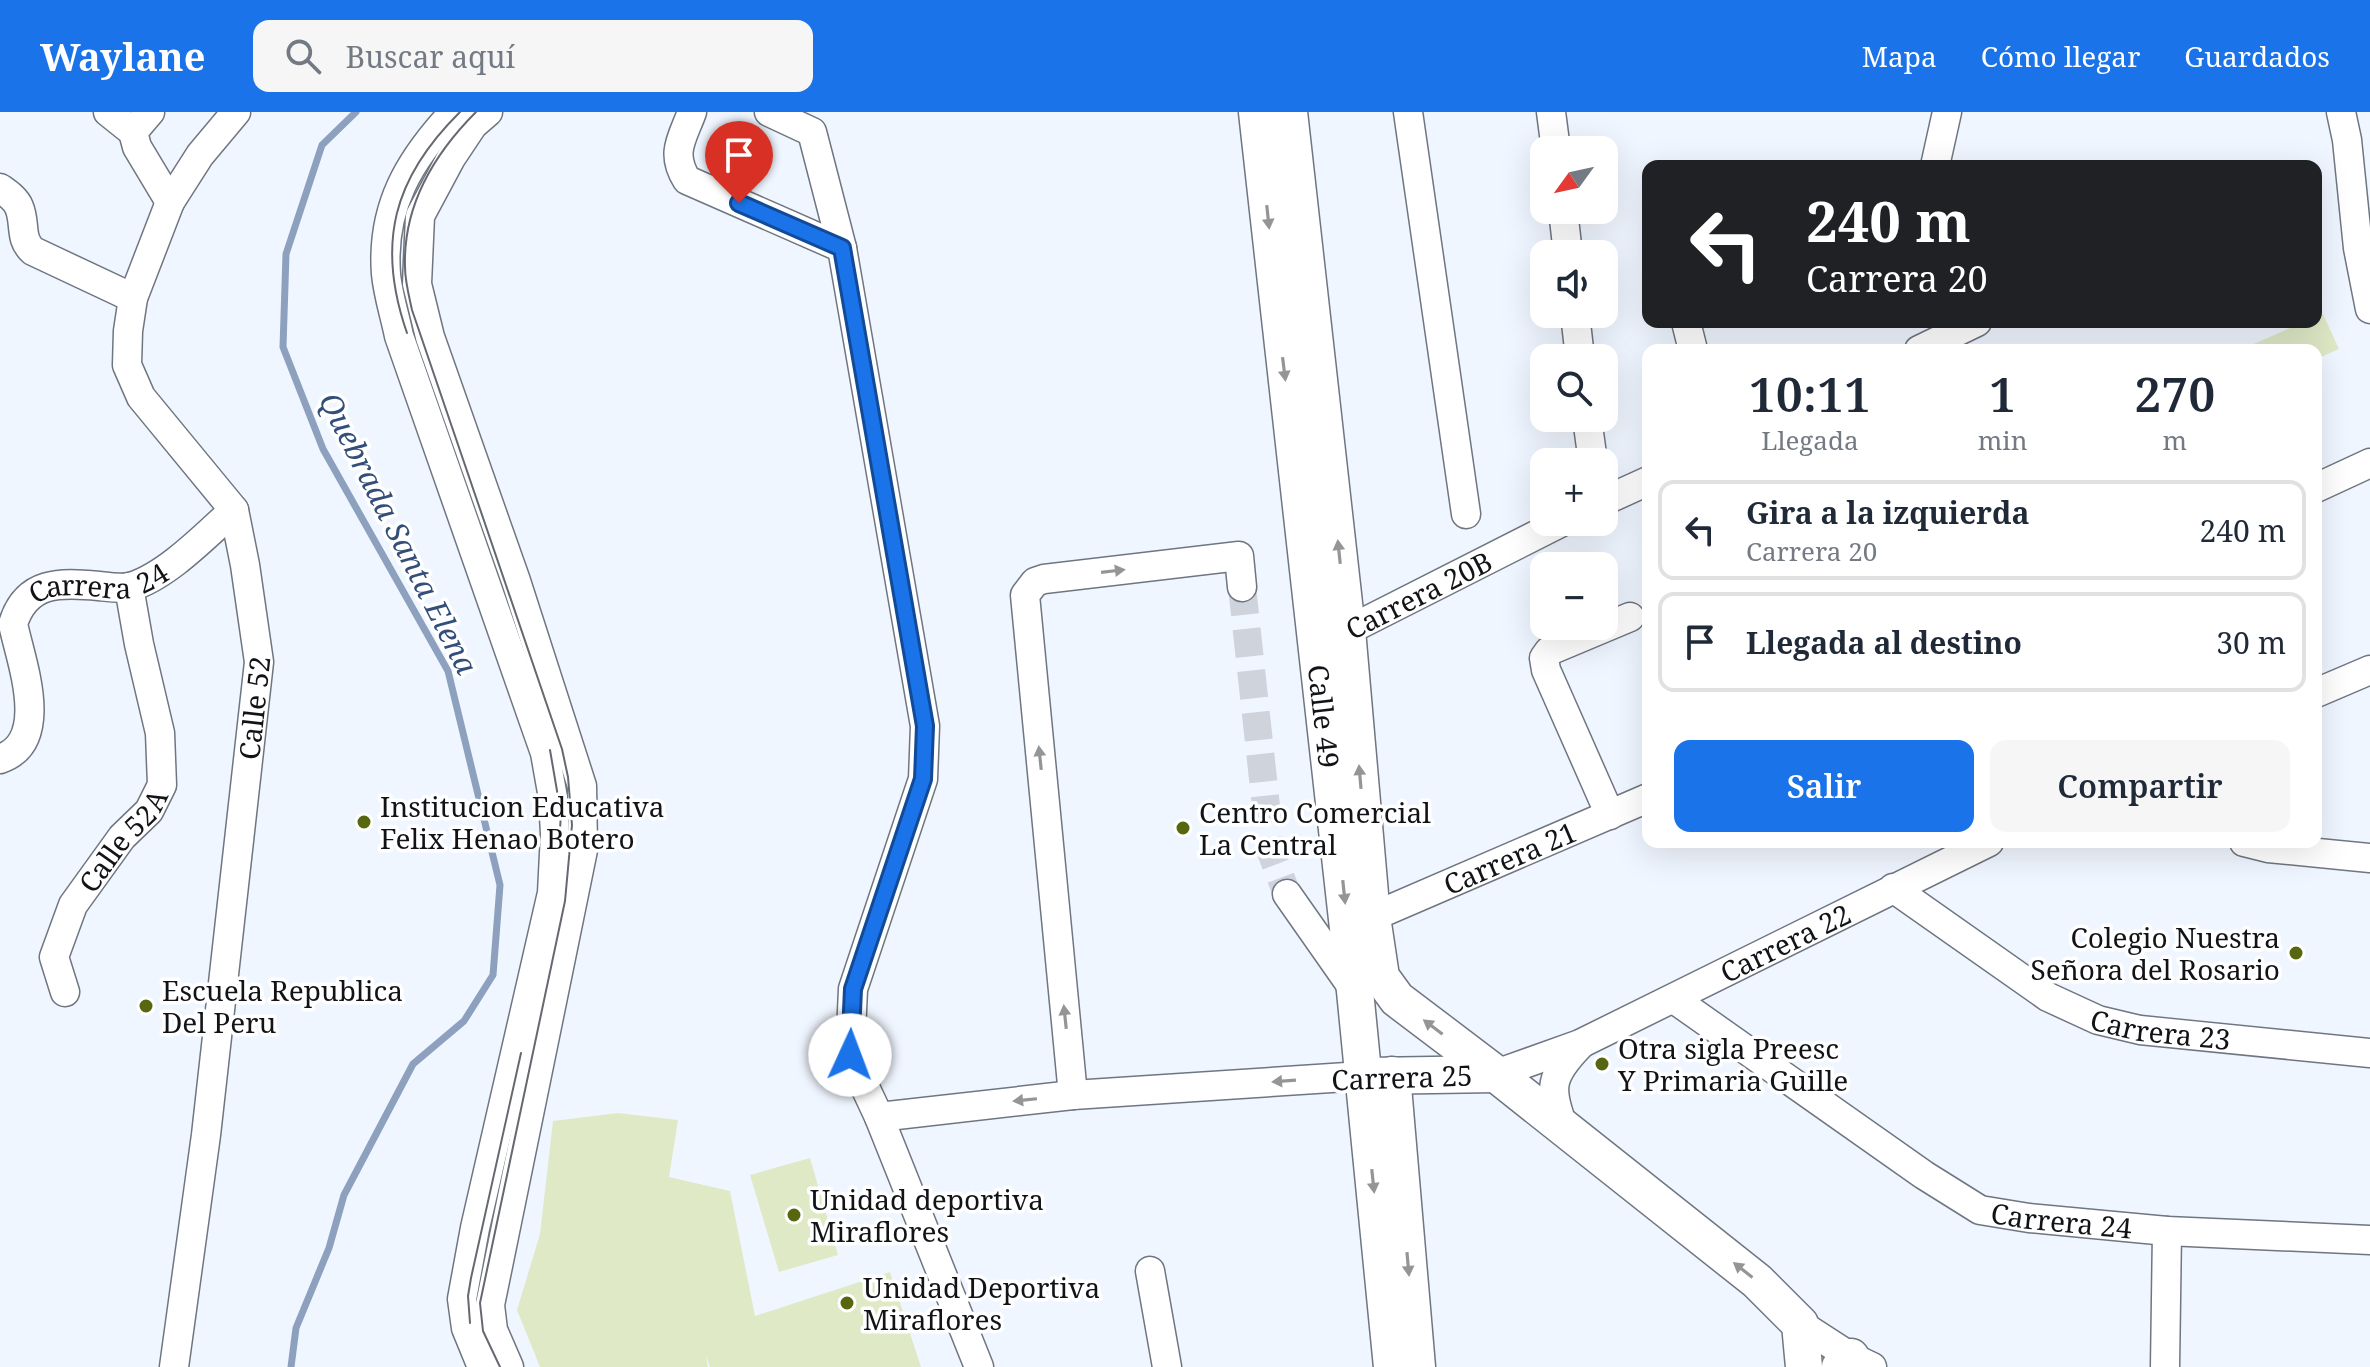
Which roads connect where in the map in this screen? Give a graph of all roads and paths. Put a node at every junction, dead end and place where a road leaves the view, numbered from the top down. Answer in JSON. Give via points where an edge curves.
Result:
{"nodes":[{"id":1,"x":108,"y":112,"type":"edge"},
{"id":2,"x":236,"y":112,"type":"edge"},
{"id":3,"x":454,"y":112,"type":"edge"},
{"id":4,"x":488,"y":112,"type":"edge"},
{"id":5,"x":506,"y":112,"type":"edge"},
{"id":6,"x":692,"y":112,"type":"edge"},
{"id":7,"x":769,"y":112,"type":"edge"},
{"id":8,"x":1257,"y":112,"type":"edge"},
{"id":9,"x":1289,"y":112,"type":"edge"},
{"id":10,"x":1408,"y":112,"type":"edge"},
{"id":11,"x":1551,"y":112,"type":"edge"},
{"id":12,"x":1947,"y":112,"type":"edge"},
{"id":13,"x":2341,"y":112,"type":"edge"},
{"id":14,"x":141,"y":122,"type":"edge"},
{"id":15,"x":1554,"y":136,"type":"edge"},
{"id":16,"x":2358,"y":138,"type":"edge"},
{"id":17,"x":1936,"y":160,"type":"edge"},
{"id":18,"x":1279,"y":164,"type":"junction"},
{"id":19,"x":0,"y":188,"type":"edge"},
{"id":20,"x":170,"y":202,"type":"junction"},
{"id":21,"x":842,"y":248,"type":"junction"},
{"id":22,"x":133,"y":298,"type":"junction"},
{"id":23,"x":2370,"y":309,"type":"edge"},
{"id":24,"x":2370,"y":463,"type":"edge"},
{"id":25,"x":1642,"y":484,"type":"edge"},
{"id":26,"x":2322,"y":485,"type":"edge"},
{"id":27,"x":1618,"y":495,"type":"edge"},
{"id":28,"x":234,"y":510,"type":"junction"},
{"id":29,"x":1466,"y":514,"type":"dead end"},
{"id":30,"x":1534,"y":536,"type":"edge"},
{"id":31,"x":129,"y":587,"type":"junction"},
{"id":32,"x":1242,"y":587,"type":"tunnel mouth"},
{"id":33,"x":1630,"y":617,"type":"dead end"},
{"id":34,"x":1347,"y":630,"type":"junction"},
{"id":35,"x":1316,"y":647,"type":"junction"},
{"id":36,"x":2370,"y":670,"type":"edge"},
{"id":37,"x":2322,"y":690,"type":"edge"},
{"id":38,"x":0,"y":759,"type":"edge"},
{"id":39,"x":1642,"y":801,"type":"edge"},
{"id":40,"x":1610,"y":815,"type":"junction"},
{"id":41,"x":1976,"y":848,"type":"edge"},
{"id":42,"x":2268,"y":848,"type":"edge"},
{"id":43,"x":2370,"y":858,"type":"edge"},
{"id":44,"x":1893,"y":888,"type":"junction"},
{"id":45,"x":1287,"y":894,"type":"tunnel mouth"},
{"id":46,"x":1372,"y":917,"type":"junction"},
{"id":47,"x":1367,"y":979,"type":"junction"},
{"id":48,"x":65,"y":992,"type":"dead end"},
{"id":49,"x":1674,"y":999,"type":"junction"},
{"id":50,"x":1580,"y":1044,"type":"junction"},
{"id":51,"x":2370,"y":1053,"type":"edge"},
{"id":52,"x":1496,"y":1074,"type":"junction"},
{"id":53,"x":1458,"y":1075,"type":"junction"},
{"id":54,"x":1377,"y":1076,"type":"junction"},
{"id":55,"x":1073,"y":1095,"type":"junction"},
{"id":56,"x":879,"y":1117,"type":"junction"},
{"id":57,"x":1564,"y":1128,"type":"junction"},
{"id":58,"x":1398,"y":1139,"type":"junction"},
{"id":59,"x":2167,"y":1231,"type":"junction"},
{"id":60,"x":2370,"y":1240,"type":"edge"},
{"id":61,"x":1150,"y":1271,"type":"dead end"},
{"id":62,"x":1800,"y":1324,"type":"junction"},
{"id":63,"x":1854,"y":1364,"type":"edge"},
{"id":64,"x":174,"y":1367,"type":"edge"},
{"id":65,"x":482,"y":1367,"type":"edge"},
{"id":66,"x":509,"y":1367,"type":"edge"},
{"id":67,"x":979,"y":1367,"type":"edge"},
{"id":68,"x":1167,"y":1367,"type":"edge"},
{"id":69,"x":1392,"y":1367,"type":"edge"},
{"id":70,"x":1417,"y":1367,"type":"edge"},
{"id":71,"x":1804,"y":1367,"type":"edge"},
{"id":72,"x":2165,"y":1367,"type":"edge"}],
"edges":[{"from":1,"to":14,"type":"street"},
{"from":2,"to":20,"type":"street","name":"Calle 52"},
{"from":3,"to":65,"type":"street","via":[[410,164],[391,210],[386,276],[399,336],[545,753],[555,834],[552,893],[462,1299],[466,1328]]},
{"from":4,"to":5,"type":"street","via":[[499,118]]},
{"from":4,"to":66,"type":"street","via":[[451,158],[420,216],[417,284],[430,337],[582,786],[583,850],[490,1305],[493,1330]]},
{"from":6,"to":21,"type":"street","via":[[676,153],[687,180]]},
{"from":7,"to":21,"type":"street","via":[[812,132]]},
{"from":8,"to":18,"type":"main road","name":"Calle 49"},
{"from":9,"to":18,"type":"main road","name":"Calle 49"},
{"from":10,"to":29,"type":"street"},
{"from":11,"to":15,"type":"street"},
{"from":12,"to":17,"type":"street"},
{"from":13,"to":16,"type":"street"},
{"from":14,"to":20,"type":"street","via":[[137,147]]},
{"from":16,"to":23,"type":"street","via":[[2358,248]]},
{"from":34,"to":18,"type":"main road","name":"Calle 49","one_way":true},
{"from":18,"to":35,"type":"main road","name":"Calle 49","one_way":true},
{"from":19,"to":22,"type":"street","via":[[20,208],[26,245],[33,251]]},
{"from":20,"to":22,"type":"street","name":"Calle 52"},
{"from":21,"to":56,"type":"street","via":[[925,726],[923,779],[853,989],[850,1055]]},
{"from":22,"to":28,"type":"street","name":"Calle 52","via":[[127,365],[134,383],[154,415]]},
{"from":24,"to":26,"type":"street"},
{"from":25,"to":27,"type":"street"},
{"from":28,"to":31,"type":"street","name":"Carrera 24","via":[[180,558]]},
{"from":28,"to":64,"type":"street","name":"Calle 52","via":[[259,662]]},
{"from":30,"to":34,"type":"street","name":"Carrera 20B"},
{"from":31,"to":38,"type":"street","name":"Carrera 24","via":[[54,585],[21,604],[13,624],[31,722],[21,743]]},
{"from":31,"to":48,"type":"street","name":"Calle 52A","via":[[160,733],[162,785],[149,811],[122,837],[73,905],[54,957]]},
{"from":55,"to":32,"type":"street","one_way":true,"via":[[1025,595],[1044,579],[1239,556]]},
{"from":33,"to":40,"type":"street","via":[[1549,651],[1544,658]]},
{"from":34,"to":35,"type":"street","name":"Carrera 20B"},
{"from":46,"to":34,"type":"main road","name":"Calle 49","one_way":true},
{"from":35,"to":47,"type":"main road","name":"Calle 49","one_way":true},
{"from":36,"to":37,"type":"street"},
{"from":39,"to":40,"type":"street","name":"Carrera 21"},
{"from":40,"to":46,"type":"street","name":"Carrera 21"},
{"from":41,"to":44,"type":"street","name":"Carrera 22"},
{"from":42,"to":43,"type":"street"},
{"from":44,"to":49,"type":"street","name":"Carrera 22"},
{"from":44,"to":51,"type":"street","name":"Carrera 23","via":[[2048,997],[2098,1020],[2140,1030]]},
{"from":45,"to":47,"type":"street"},
{"from":46,"to":47,"type":"main road","name":"Calle 49"},
{"from":52,"to":47,"type":"main road","one_way":true,"via":[[1388,989]]},
{"from":47,"to":54,"type":"main road","name":"Calle 49"},
{"from":49,"to":50,"type":"street","name":"Carrera 22"},
{"from":49,"to":59,"type":"street","name":"Carrera 24","via":[[1980,1210]]},
{"from":50,"to":52,"type":"street","name":"Carrera 22"},
{"from":50,"to":57,"type":"street","name":"Carrera 22","via":[[1554,1080],[1554,1103]]},
{"from":52,"to":53,"type":"main road","name":"Carrera 25"},
{"from":52,"to":57,"type":"main road","name":"Carrera 25"},
{"from":53,"to":54,"type":"main road","name":"Carrera 25"},
{"from":53,"to":58,"type":"main road","via":[[1413,1109]]},
{"from":54,"to":55,"type":"street","name":"Carrera 25","one_way":true},
{"from":54,"to":58,"type":"main road","name":"Calle 49"},
{"from":54,"to":69,"type":"main road","name":"Calle 49","one_way":true},
{"from":55,"to":56,"type":"street","name":"Carrera 25","one_way":true},
{"from":56,"to":67,"type":"street"},
{"from":62,"to":57,"type":"main road","name":"Carrera 25","one_way":true,"via":[[1757,1281]]},
{"from":58,"to":70,"type":"main road","name":"Calle 49","one_way":true},
{"from":59,"to":60,"type":"street","name":"Carrera 24"},
{"from":59,"to":72,"type":"street"},
{"from":61,"to":68,"type":"street"},
{"from":62,"to":63,"type":"street","name":"Carrera 25"},
{"from":62,"to":71,"type":"main road"}]}
